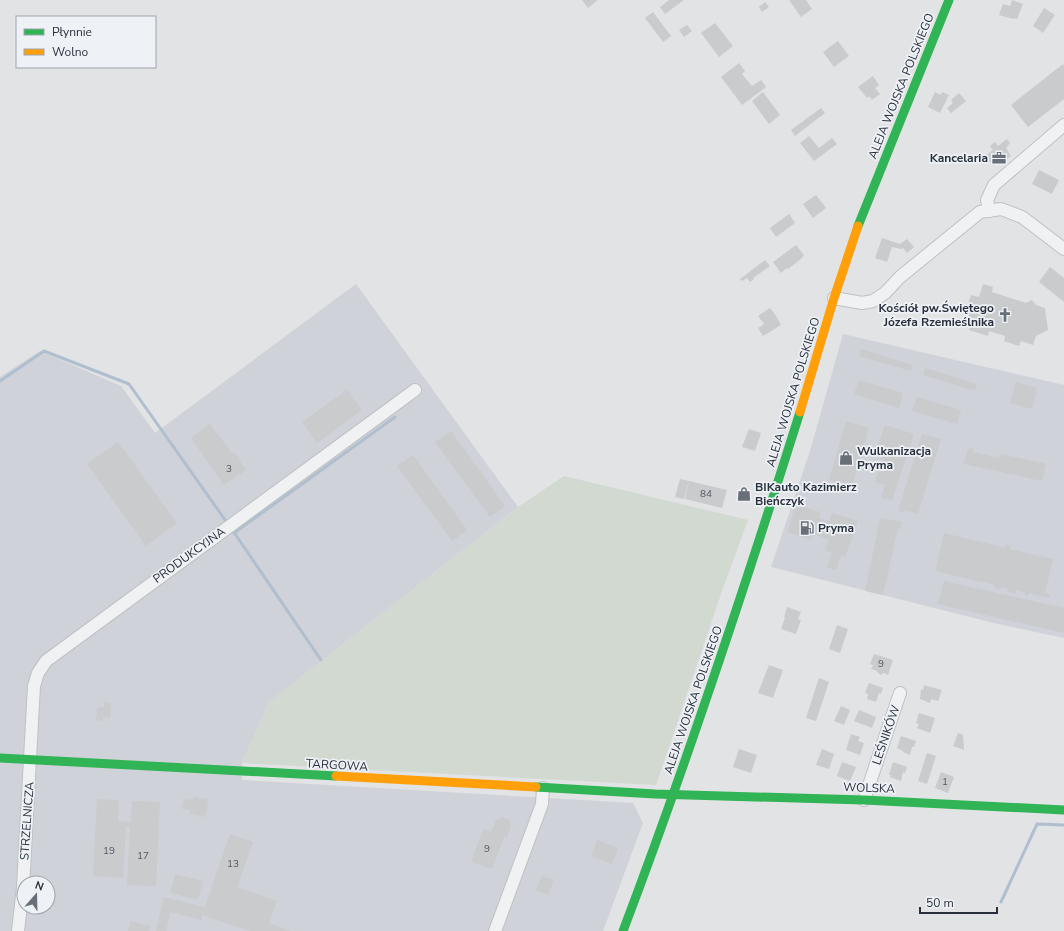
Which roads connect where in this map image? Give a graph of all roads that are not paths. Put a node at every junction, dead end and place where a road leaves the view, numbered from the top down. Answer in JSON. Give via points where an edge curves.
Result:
{"nodes":[{"id":1,"x":949,"y":0,"type":"edge"},
{"id":2,"x":1064,"y":125,"type":"edge"},
{"id":3,"x":989,"y":211,"type":"junction"},
{"id":4,"x":1064,"y":249,"type":"edge"},
{"id":5,"x":834,"y":298,"type":"junction"},
{"id":6,"x":415,"y":390,"type":"dead end"},
{"id":7,"x":900,"y":693,"type":"dead end"},
{"id":8,"x":0,"y":758,"type":"edge"},
{"id":9,"x":31,"y":760,"type":"junction"},
{"id":10,"x":543,"y":788,"type":"junction"},
{"id":11,"x":673,"y":795,"type":"junction"},
{"id":12,"x":864,"y":800,"type":"junction"},
{"id":13,"x":1064,"y":810,"type":"edge"},
{"id":14,"x":18,"y":931,"type":"edge"},
{"id":15,"x":495,"y":931,"type":"edge"},
{"id":16,"x":623,"y":931,"type":"edge"}],
"edges":[{"from":1,"to":5,"type":"street","name":"ALEJA WOJSKA POLSKIEGO","via":[[852,241]]},
{"from":2,"to":3,"type":"street","via":[[994,185],[987,200]]},
{"from":3,"to":4,"type":"street","via":[[1001,209],[1022,218]]},
{"from":3,"to":5,"type":"street","via":[[980,212],[873,301],[862,303]]},
{"from":5,"to":11,"type":"street","name":"ALEJA WOJSKA POLSKIEGO","via":[[761,538]]},
{"from":6,"to":9,"type":"street","name":"PRODUKCYJNA","via":[[46,661],[38,673],[34,686]]},
{"from":7,"to":12,"type":"street","name":"LEŚNIKÓW"},
{"from":8,"to":9,"type":"street","name":"TARGOWA"},
{"from":9,"to":10,"type":"street","name":"TARGOWA"},
{"from":9,"to":14,"type":"street","name":"STRZELNICZA"},
{"from":10,"to":11,"type":"street","name":"TARGOWA"},
{"from":10,"to":15,"type":"street","via":[[542,804]]},
{"from":11,"to":12,"type":"street","name":"WOLSKA"},
{"from":11,"to":16,"type":"street","name":"ALEJA WOJSKA POLSKIEGO"},
{"from":12,"to":13,"type":"street","name":"WOLSKA"}]}
